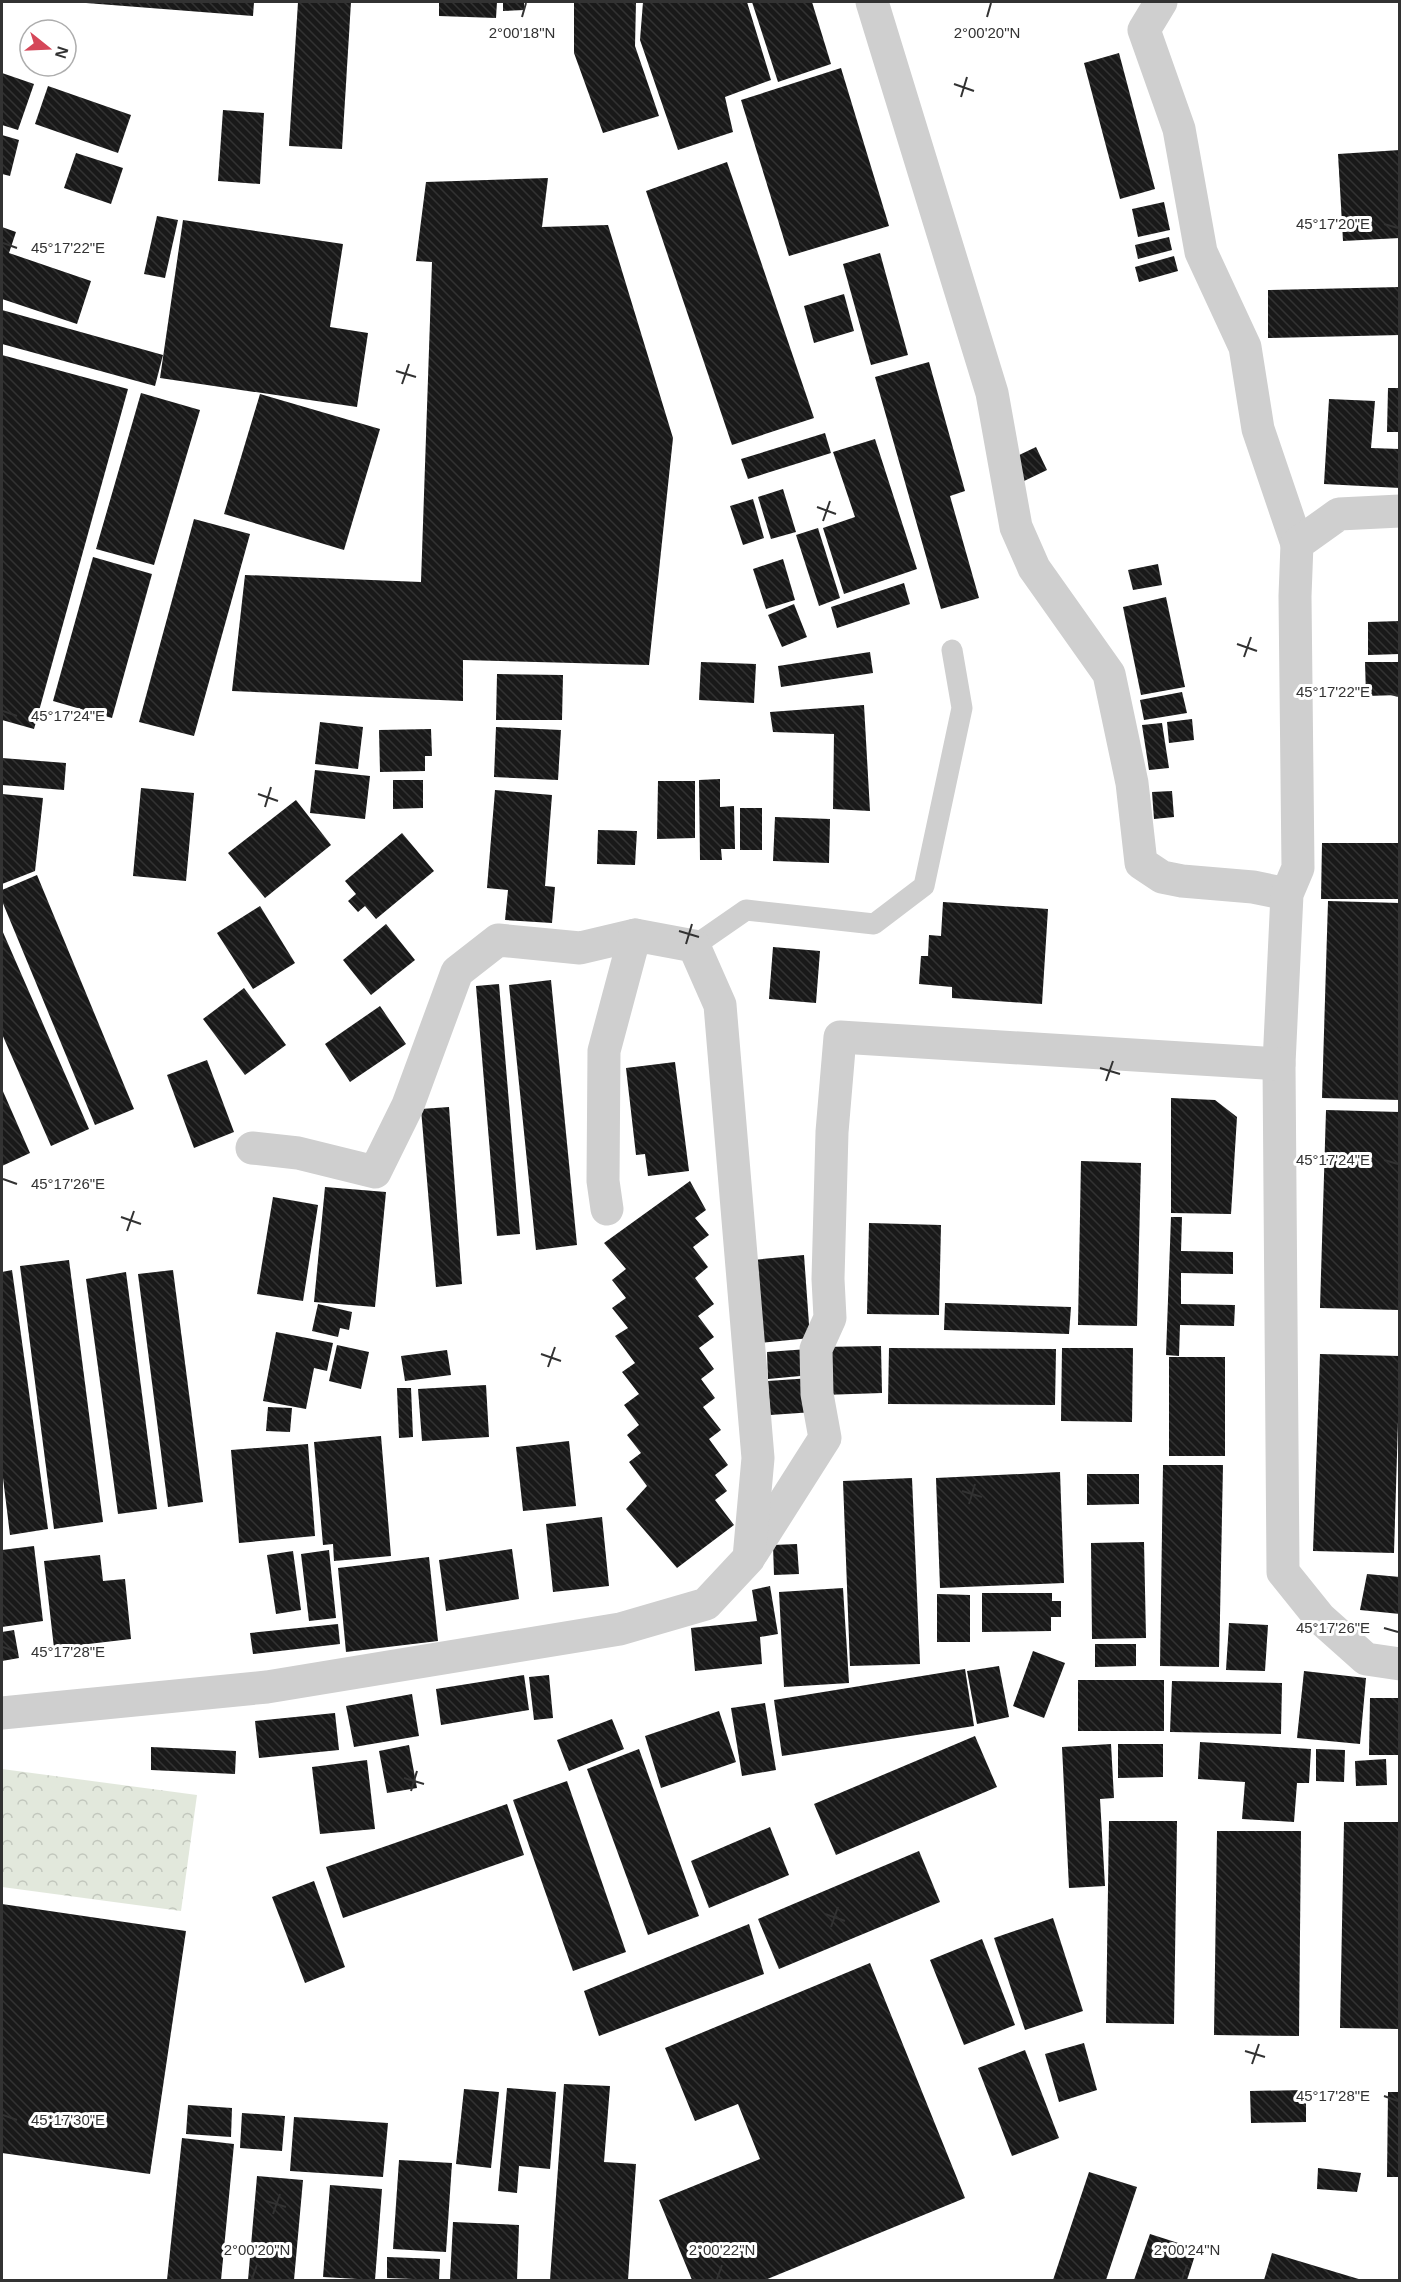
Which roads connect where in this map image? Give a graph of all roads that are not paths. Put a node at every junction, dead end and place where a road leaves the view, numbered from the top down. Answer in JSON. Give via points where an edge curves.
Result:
{"nodes":[{"id":1,"x":872,"y":2,"type":"edge"},
{"id":2,"x":1161,"y":2,"type":"edge"},
{"id":3,"x":1400,"y":512,"type":"edge"},
{"id":4,"x":1297,"y":544,"type":"junction"},
{"id":5,"x":952,"y":650,"type":"dead end"},
{"id":6,"x":1287,"y":894,"type":"junction"},
{"id":7,"x":635,"y":935,"type":"junction"},
{"id":8,"x":694,"y":946,"type":"junction"},
{"id":9,"x":1280,"y":1064,"type":"junction"},
{"id":10,"x":252,"y":1148,"type":"dead end"},
{"id":11,"x":607,"y":1209,"type":"dead end"},
{"id":12,"x":748,"y":1558,"type":"junction"},
{"id":13,"x":1400,"y":1664,"type":"edge"},
{"id":14,"x":2,"y":1713,"type":"edge"}],
"edges":[{"from":1,"to":6,"type":"street","via":[[992,393],[1016,527],[1034,568],[1109,674],[1132,783],[1141,863],[1162,877]]},
{"from":2,"to":4,"type":"street","via":[[1144,30],[1179,129],[1201,252],[1245,346],[1258,429]]},
{"from":3,"to":4,"type":"street","via":[[1339,514]]},
{"from":4,"to":6,"type":"street","via":[[1298,868]]},
{"from":5,"to":8,"type":"lane","via":[[962,708],[924,886],[874,924],[746,910]]},
{"from":6,"to":9,"type":"street"},
{"from":7,"to":8,"type":"street"},
{"from":7,"to":10,"type":"street","via":[[580,948],[498,939],[457,972],[408,1106],[375,1172],[298,1153]]},
{"from":7,"to":11,"type":"street","via":[[604,1052],[603,1181]]},
{"from":8,"to":12,"type":"street","via":[[720,1005],[721,1016],[758,1458]]},
{"from":9,"to":12,"type":"street","via":[[840,1037],[832,1132],[830,1318],[816,1348],[817,1394],[825,1438]]},
{"from":9,"to":13,"type":"street","via":[[1283,1572],[1320,1617],[1366,1659]]},
{"from":12,"to":14,"type":"street","via":[[706,1604],[620,1629],[267,1688]]}]}
